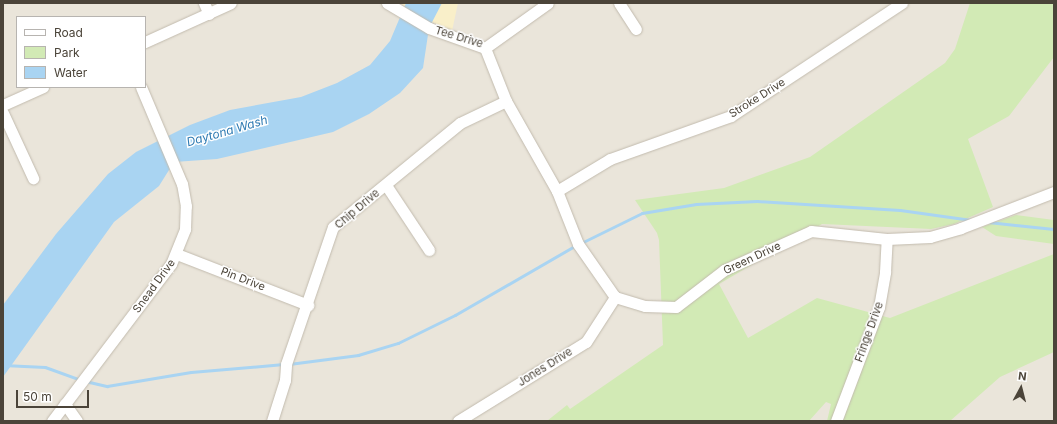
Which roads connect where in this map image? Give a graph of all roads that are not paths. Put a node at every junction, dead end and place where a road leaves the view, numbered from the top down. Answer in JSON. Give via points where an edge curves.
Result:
{"nodes":[{"id":1,"x":204,"y":3,"type":"edge"},
{"id":2,"x":231,"y":3,"type":"edge"},
{"id":3,"x":387,"y":3,"type":"edge"},
{"id":4,"x":548,"y":3,"type":"edge"},
{"id":5,"x":619,"y":3,"type":"edge"},
{"id":6,"x":902,"y":3,"type":"edge"},
{"id":7,"x":209,"y":14,"type":"junction"},
{"id":8,"x":636,"y":29,"type":"dead end"},
{"id":9,"x":146,"y":42,"type":"edge"},
{"id":10,"x":485,"y":48,"type":"junction"},
{"id":11,"x":41,"y":88,"type":"edge"},
{"id":12,"x":141,"y":88,"type":"edge"},
{"id":13,"x":506,"y":101,"type":"junction"},
{"id":14,"x":3,"y":105,"type":"edge"},
{"id":15,"x":3,"y":113,"type":"edge"},
{"id":16,"x":33,"y":178,"type":"dead end"},
{"id":17,"x":386,"y":185,"type":"junction"},
{"id":18,"x":557,"y":191,"type":"junction"},
{"id":19,"x":1054,"y":192,"type":"edge"},
{"id":20,"x":887,"y":239,"type":"junction"},
{"id":21,"x":429,"y":250,"type":"dead end"},
{"id":22,"x":177,"y":254,"type":"junction"},
{"id":23,"x":615,"y":296,"type":"junction"},
{"id":24,"x":308,"y":305,"type":"junction"},
{"id":25,"x":65,"y":404,"type":"junction"},
{"id":26,"x":52,"y":421,"type":"edge"},
{"id":27,"x":77,"y":421,"type":"edge"},
{"id":28,"x":272,"y":421,"type":"edge"},
{"id":29,"x":458,"y":421,"type":"edge"},
{"id":30,"x":836,"y":421,"type":"edge"}],
"edges":[{"from":1,"to":7,"type":"street"},
{"from":2,"to":7,"type":"street"},
{"from":3,"to":10,"type":"street","name":"Tee Drive","via":[[430,28]]},
{"from":4,"to":10,"type":"street","name":"Tee Drive"},
{"from":5,"to":8,"type":"street"},
{"from":6,"to":18,"type":"street","name":"Stroke Drive","via":[[731,116],[610,159]]},
{"from":7,"to":9,"type":"street"},
{"from":10,"to":13,"type":"street"},
{"from":11,"to":14,"type":"street"},
{"from":12,"to":22,"type":"street","name":"Snead Drive","via":[[184,191],[186,221]]},
{"from":13,"to":17,"type":"street","name":"Chip Drive","via":[[460,123]]},
{"from":13,"to":18,"type":"street"},
{"from":15,"to":16,"type":"street"},
{"from":17,"to":21,"type":"street"},
{"from":17,"to":24,"type":"street","name":"Chip Drive","via":[[333,227]]},
{"from":18,"to":23,"type":"street","via":[[578,244]]},
{"from":19,"to":20,"type":"street","name":"Green Drive","via":[[961,228],[930,237]]},
{"from":20,"to":23,"type":"street","name":"Green Drive","via":[[811,232],[724,270],[676,308],[645,306]]},
{"from":20,"to":30,"type":"street","name":"Fringe Drive","via":[[879,307]]},
{"from":22,"to":24,"type":"street","name":"Pin Drive"},
{"from":22,"to":25,"type":"street","name":"Snead Drive"},
{"from":23,"to":29,"type":"street","name":"Jones Drive","via":[[586,342]]},
{"from":24,"to":28,"type":"street","name":"Chip Drive","via":[[286,364],[285,380]]},
{"from":25,"to":26,"type":"street","name":"Snead Drive"},
{"from":25,"to":27,"type":"street"}]}
